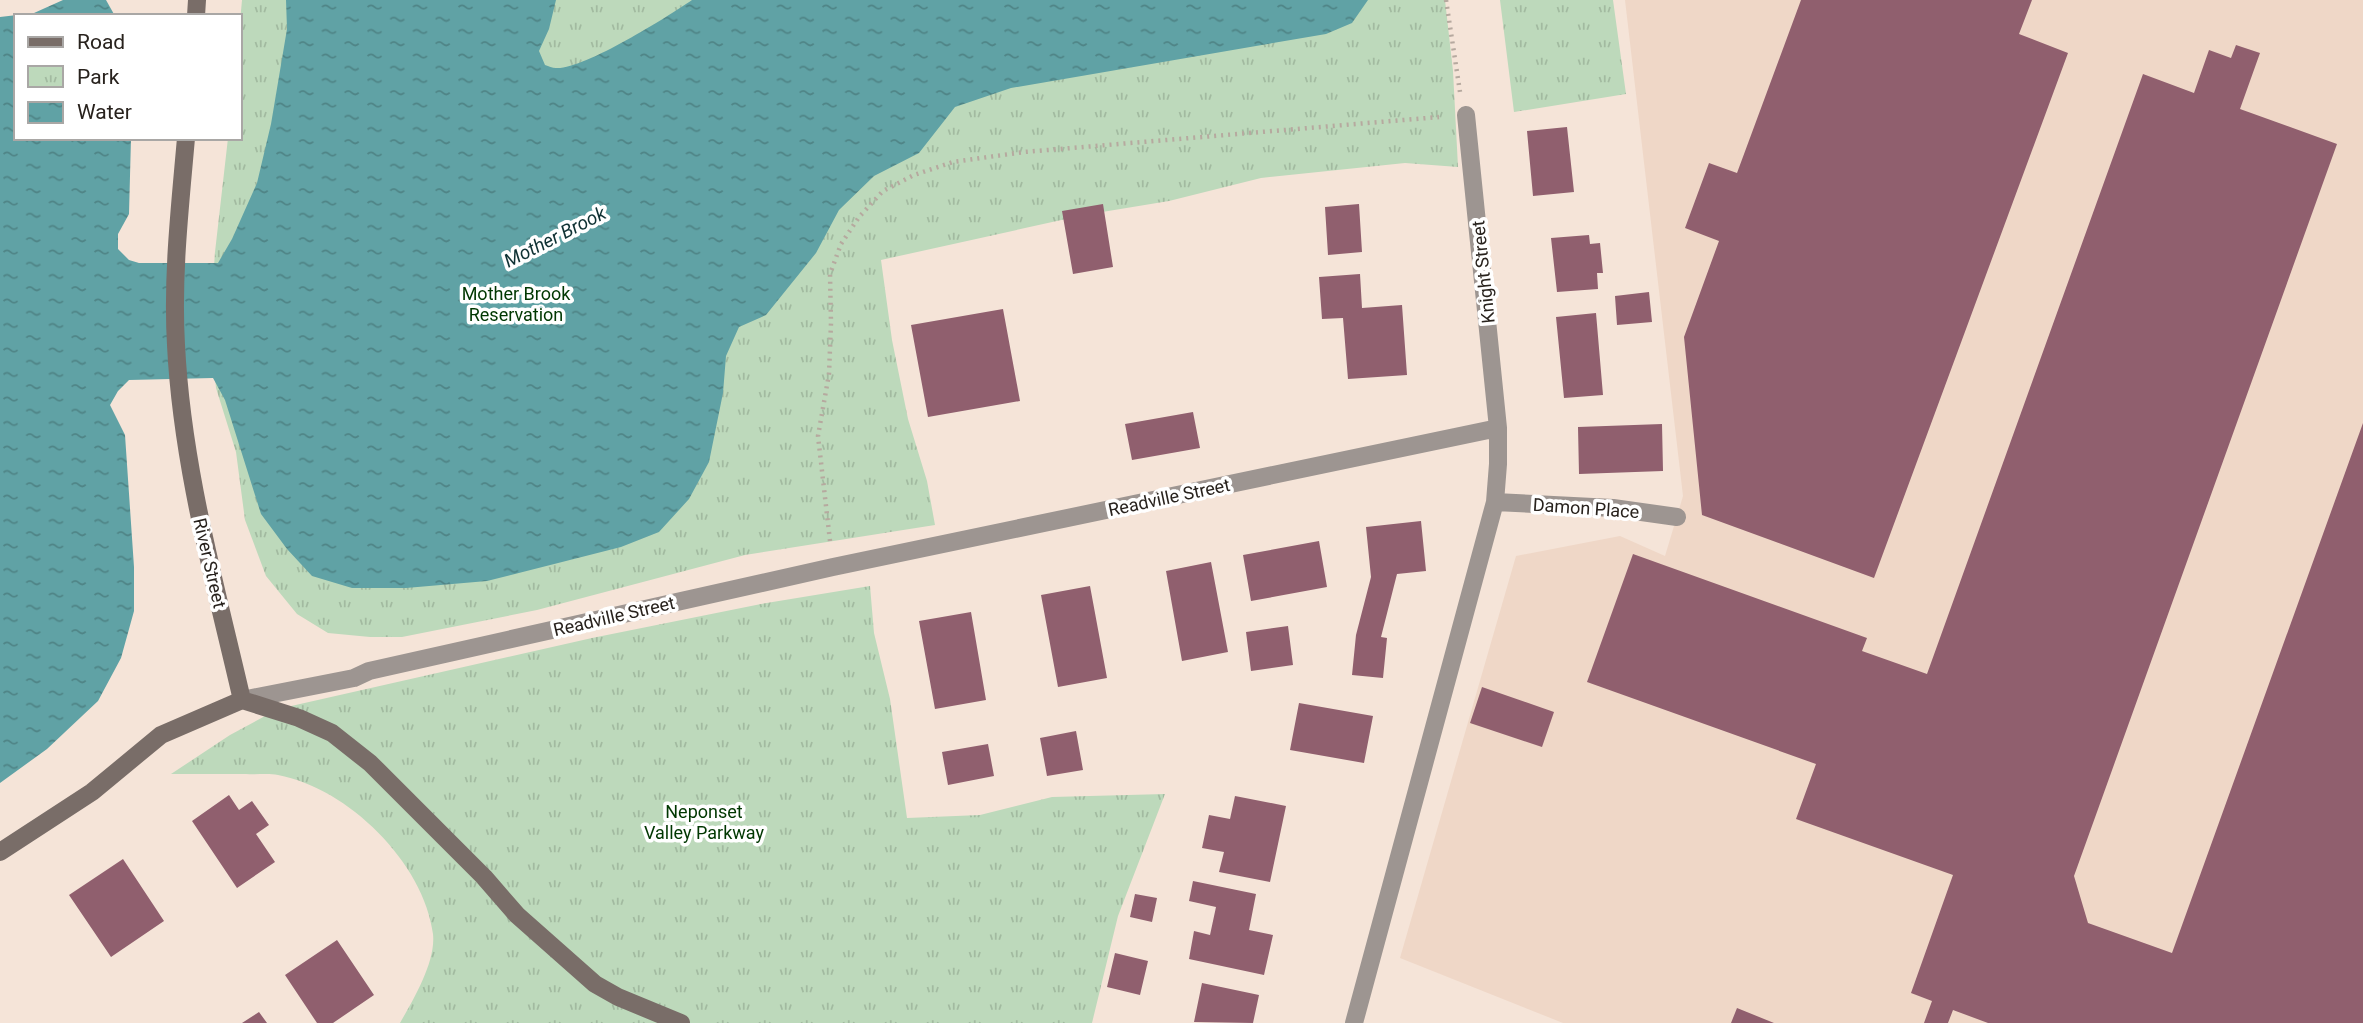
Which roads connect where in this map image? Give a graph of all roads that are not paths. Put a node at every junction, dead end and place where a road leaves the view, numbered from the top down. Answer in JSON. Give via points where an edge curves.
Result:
{"nodes":[{"id":1,"x":1466,"y":115,"type":"road end"},
{"id":2,"x":186,"y":140,"type":"edge"},
{"id":3,"x":1498,"y":428,"type":"junction"},
{"id":4,"x":1494,"y":502,"type":"junction"},
{"id":5,"x":1677,"y":517,"type":"dead end"},
{"id":6,"x":242,"y":700,"type":"junction"},
{"id":7,"x":0,"y":852,"type":"edge"},
{"id":8,"x":681,"y":1023,"type":"edge"},
{"id":9,"x":1354,"y":1023,"type":"edge"}],
"edges":[{"from":1,"to":3,"type":"street","name":"Knight Street"},
{"from":2,"to":6,"type":"main road","name":"River Street","via":[[177,247],[180,397],[197,509]]},
{"from":3,"to":4,"type":"street"},
{"from":3,"to":6,"type":"street","name":"Readville Street","via":[[833,567]]},
{"from":4,"to":5,"type":"street","name":"Damon Place","via":[[1614,508]]},
{"from":4,"to":9,"type":"street"},
{"from":6,"to":7,"type":"main road","via":[[161,735],[92,792]]},
{"from":6,"to":8,"type":"main road","via":[[299,718],[340,740],[370,763],[548,944],[595,984]]}]}
